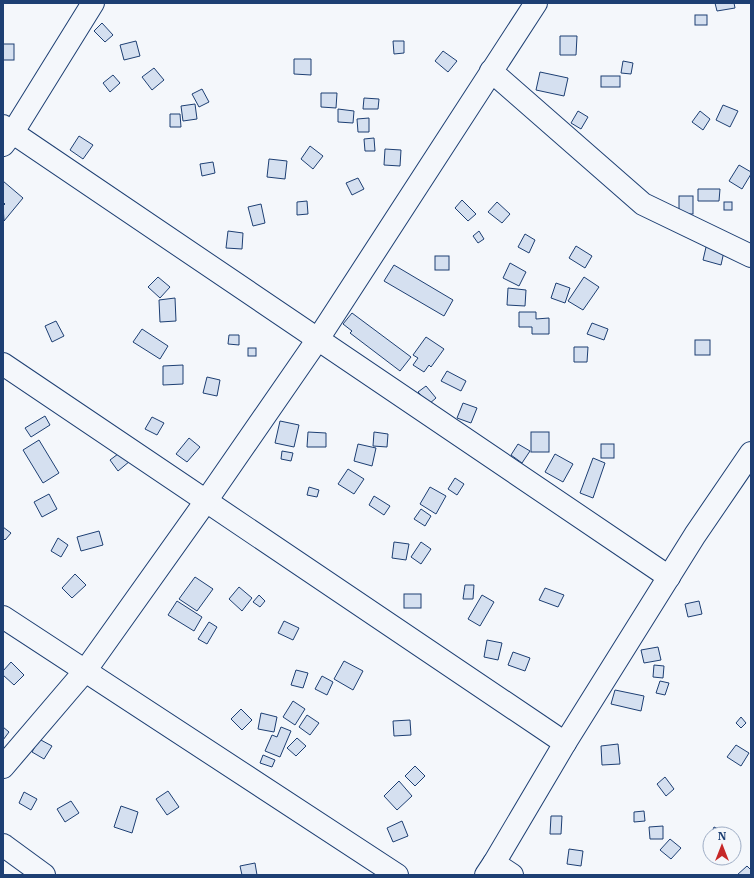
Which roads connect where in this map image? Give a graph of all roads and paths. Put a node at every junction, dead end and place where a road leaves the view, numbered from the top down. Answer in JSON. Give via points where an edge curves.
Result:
{"nodes":[{"id":1,"x":94,"y":3,"type":"edge"},
{"id":2,"x":536,"y":3,"type":"edge"},
{"id":3,"x":491,"y":72,"type":"junction"},
{"id":4,"x":6,"y":134,"type":"edge"},
{"id":5,"x":751,"y":256,"type":"edge"},
{"id":6,"x":318,"y":339,"type":"junction"},
{"id":7,"x":3,"y":364,"type":"edge"},
{"id":8,"x":751,"y":453,"type":"edge"},
{"id":9,"x":206,"y":501,"type":"junction"},
{"id":10,"x":669,"y":577,"type":"junction"},
{"id":11,"x":3,"y":617,"type":"edge"},
{"id":12,"x":85,"y":670,"type":"junction"},
{"id":13,"x":565,"y":743,"type":"junction"},
{"id":14,"x":3,"y":767,"type":"edge"},
{"id":15,"x":3,"y":846,"type":"edge"},
{"id":16,"x":497,"y":871,"type":"edge"},
{"id":17,"x":44,"y":875,"type":"edge"},
{"id":18,"x":397,"y":875,"type":"edge"}],
"edges":[{"from":1,"to":4,"type":"street"},
{"from":2,"to":3,"type":"street"},
{"from":3,"to":5,"type":"street","via":[[643,204]]},
{"from":3,"to":6,"type":"street"},
{"from":4,"to":6,"type":"street"},
{"from":6,"to":9,"type":"street"},
{"from":6,"to":10,"type":"street"},
{"from":7,"to":9,"type":"street"},
{"from":8,"to":10,"type":"street"},
{"from":9,"to":12,"type":"street"},
{"from":9,"to":13,"type":"street"},
{"from":10,"to":13,"type":"street"},
{"from":11,"to":12,"type":"street"},
{"from":12,"to":14,"type":"street"},
{"from":12,"to":18,"type":"street"},
{"from":13,"to":16,"type":"street"},
{"from":15,"to":17,"type":"street"}]}
